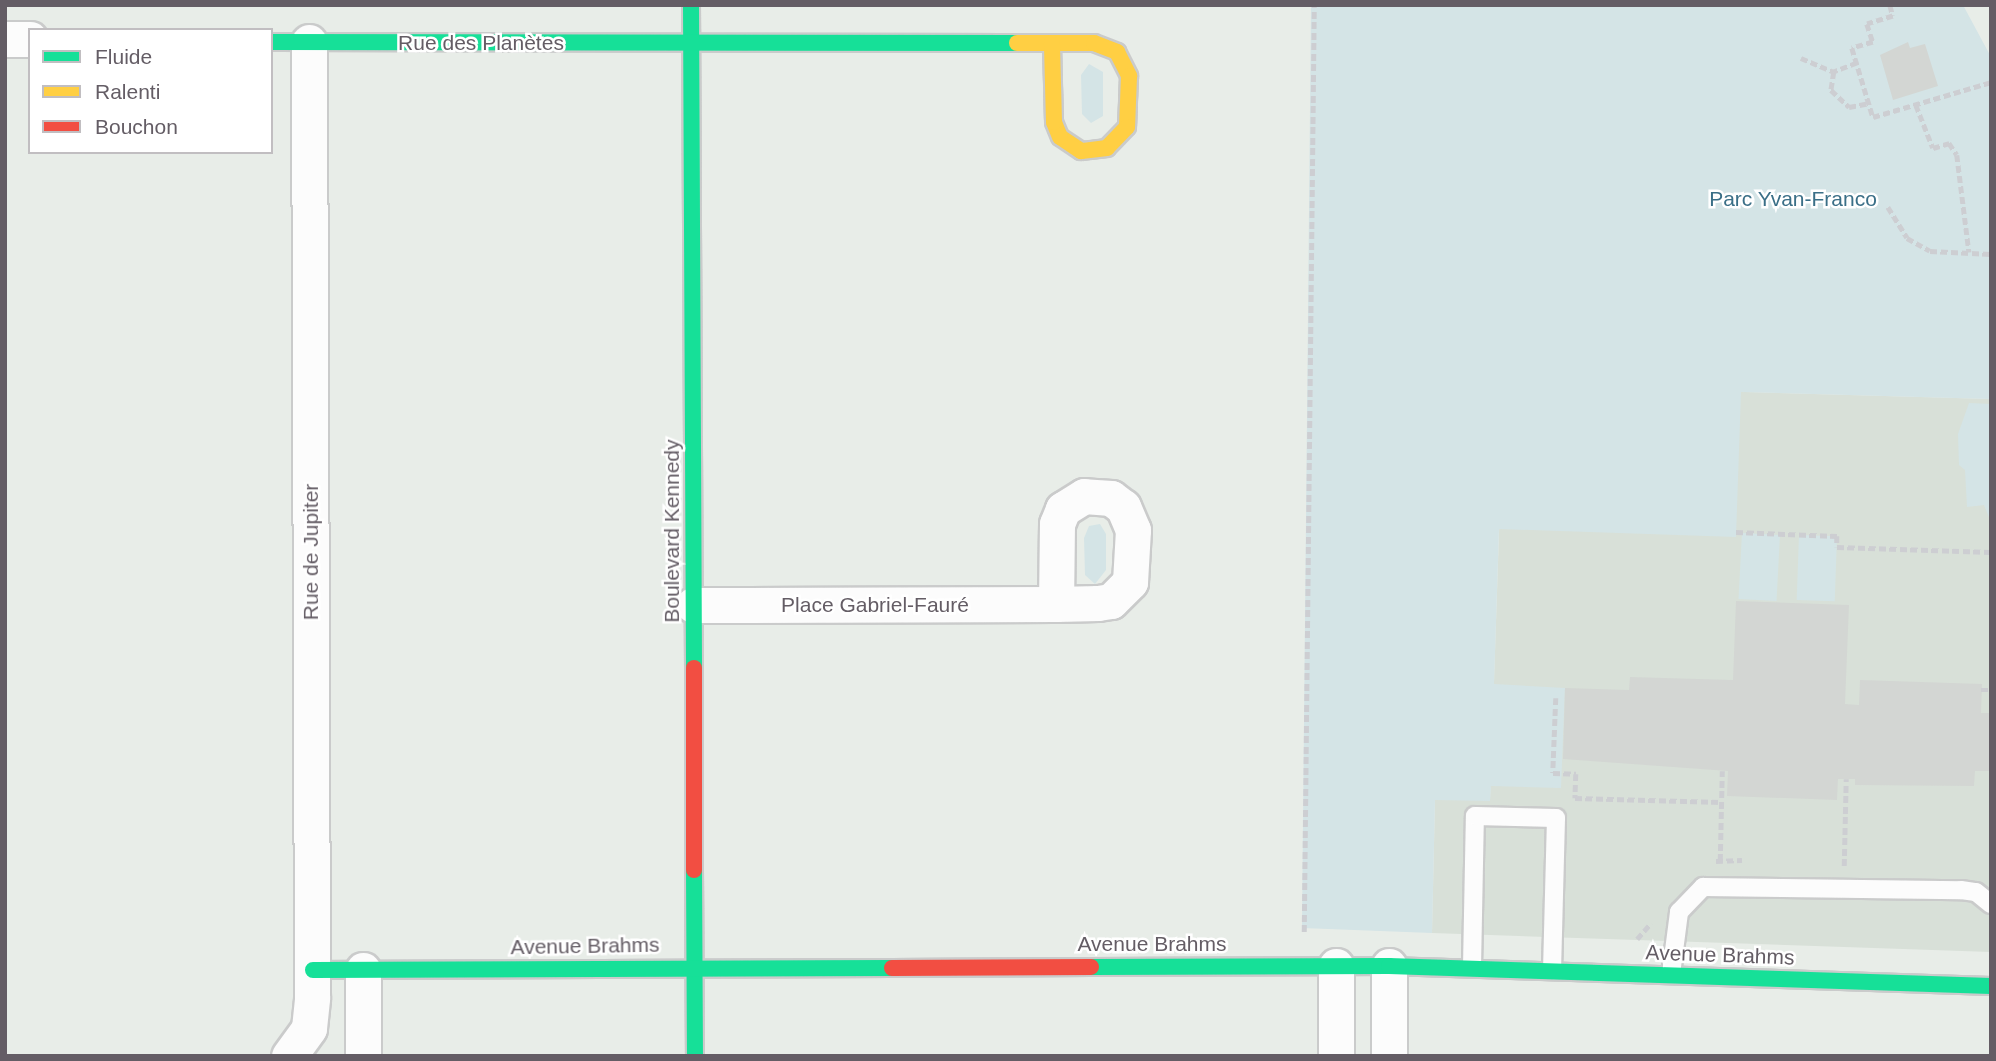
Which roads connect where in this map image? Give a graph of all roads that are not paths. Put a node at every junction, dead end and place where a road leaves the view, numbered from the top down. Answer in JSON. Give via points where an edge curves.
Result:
{"nodes":[{"id":1,"x":691,"y":5,"type":"edge"},
{"id":2,"x":5,"y":39,"type":"edge"},
{"id":3,"x":28,"y":39,"type":"edge"},
{"id":4,"x":273,"y":42,"type":"edge"},
{"id":5,"x":309,"y":42,"type":"junction"},
{"id":6,"x":1052,"y":43,"type":"junction"},
{"id":7,"x":691,"y":44,"type":"junction"},
{"id":8,"x":1056,"y":604,"type":"dead end"},
{"id":9,"x":693,"y":606,"type":"junction"},
{"id":10,"x":1991,"y":904,"type":"edge"},
{"id":11,"x":697,"y":965,"type":"junction"},
{"id":12,"x":1389,"y":965,"type":"junction"},
{"id":13,"x":1336,"y":966,"type":"junction"},
{"id":14,"x":1472,"y":967,"type":"junction"},
{"id":15,"x":313,"y":970,"type":"junction"},
{"id":16,"x":363,"y":970,"type":"junction"},
{"id":17,"x":1552,"y":970,"type":"junction"},
{"id":18,"x":1671,"y":974,"type":"junction"},
{"id":19,"x":1991,"y":986,"type":"edge"},
{"id":20,"x":289,"y":1056,"type":"edge"},
{"id":21,"x":363,"y":1056,"type":"edge"},
{"id":22,"x":695,"y":1056,"type":"edge"},
{"id":23,"x":1336,"y":1056,"type":"edge"},
{"id":24,"x":1389,"y":1056,"type":"edge"}],
"edges":[{"from":1,"to":7,"type":"street","name":"Boulevard Kennedy"},
{"from":2,"to":3,"type":"street"},
{"from":4,"to":5,"type":"street","name":"Rue des Planètes"},
{"from":5,"to":7,"type":"street","name":"Rue des Planètes"},
{"from":5,"to":15,"type":"street","name":"Rue de Jupiter"},
{"from":6,"to":6,"type":"street","via":[[1054,122],[1060,137],[1080,150],[1107,148],[1120,139],[1129,117],[1126,64],[1106,46]]},
{"from":6,"to":7,"type":"street","name":"Rue des Planètes"},
{"from":7,"to":9,"type":"street","name":"Boulevard Kennedy"},
{"from":8,"to":9,"type":"street","name":"Place Gabriel-Fauré"},
{"from":9,"to":11,"type":"street","name":"Boulevard Kennedy"},
{"from":10,"to":18,"type":"lane","via":[[1976,892],[1961,890],[1703,887],[1679,912]]},
{"from":11,"to":13,"type":"street","name":"Avenue Brahms"},
{"from":11,"to":16,"type":"street","name":"Avenue Brahms"},
{"from":11,"to":22,"type":"street","name":"Boulevard Kennedy"},
{"from":12,"to":13,"type":"street","name":"Avenue Brahms"},
{"from":12,"to":14,"type":"street","name":"Avenue Brahms"},
{"from":12,"to":24,"type":"street"},
{"from":13,"to":23,"type":"street"},
{"from":14,"to":17,"type":"street","name":"Avenue Brahms"},
{"from":14,"to":17,"type":"lane","via":[[1475,816],[1556,818]]},
{"from":15,"to":16,"type":"street","name":"Avenue Brahms"},
{"from":15,"to":20,"type":"street","name":"Rue de Jupiter","via":[[309,1028]]},
{"from":16,"to":21,"type":"street"},
{"from":17,"to":18,"type":"street","name":"Avenue Brahms"},
{"from":18,"to":19,"type":"street","name":"Avenue Brahms"}]}
